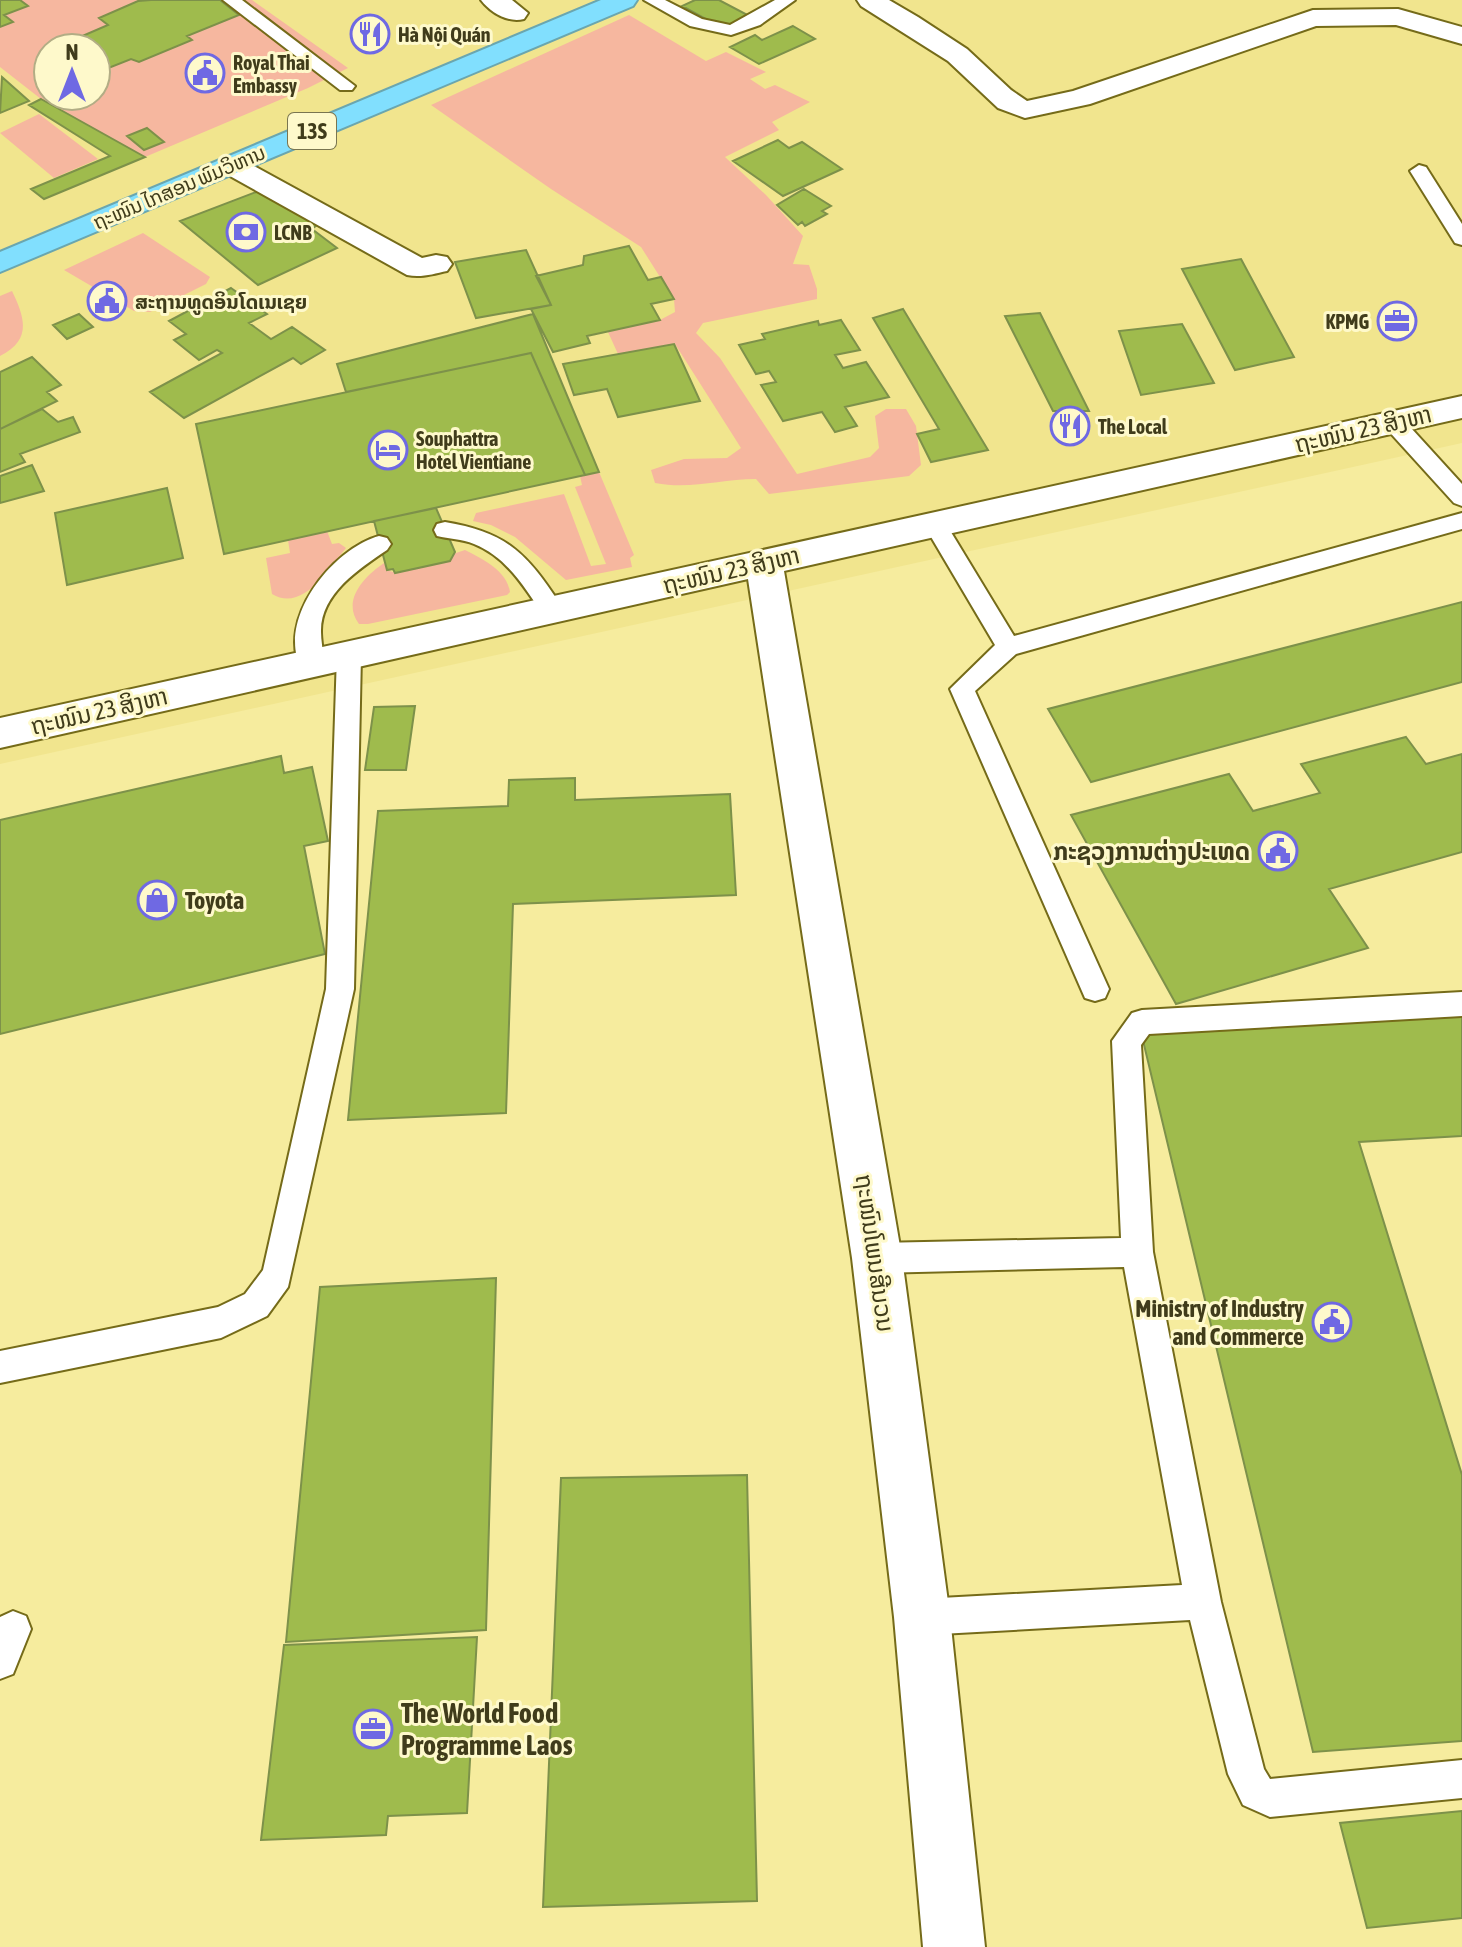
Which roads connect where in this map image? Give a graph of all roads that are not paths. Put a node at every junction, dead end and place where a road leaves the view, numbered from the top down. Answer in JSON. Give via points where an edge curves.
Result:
{"nodes":[{"id":1,"x":231,"y":0,"type":"edge"},
{"id":2,"x":624,"y":0,"type":"edge"},
{"id":3,"x":652,"y":0,"type":"edge"},
{"id":4,"x":787,"y":0,"type":"edge"},
{"id":5,"x":870,"y":0,"type":"edge"},
{"id":6,"x":1462,"y":36,"type":"edge"},
{"id":7,"x":374,"y":74,"type":"dead end"},
{"id":8,"x":346,"y":86,"type":"junction"},
{"id":9,"x":317,"y":98,"type":"dead end"},
{"id":10,"x":231,"y":165,"type":"junction"},
{"id":11,"x":159,"y":167,"type":"dead end"},
{"id":12,"x":1419,"y":171,"type":"dead end"},
{"id":13,"x":0,"y":235,"type":"edge"},
{"id":14,"x":1462,"y":239,"type":"edge"},
{"id":15,"x":0,"y":263,"type":"edge"},
{"id":16,"x":436,"y":264,"type":"dead end"},
{"id":17,"x":1462,"y":407,"type":"edge"},
{"id":18,"x":1393,"y":422,"type":"junction"},
{"id":19,"x":1462,"y":498,"type":"edge"},
{"id":20,"x":1462,"y":521,"type":"edge"},
{"id":21,"x":935,"y":525,"type":"junction"},
{"id":22,"x":445,"y":530,"type":"dead end"},
{"id":23,"x":379,"y":544,"type":"dead end"},
{"id":24,"x":764,"y":563,"type":"junction"},
{"id":25,"x":552,"y":610,"type":"junction"},
{"id":26,"x":1008,"y":647,"type":"junction"},
{"id":27,"x":349,"y":655,"type":"junction"},
{"id":28,"x":311,"y":664,"type":"junction"},
{"id":29,"x":0,"y":733,"type":"edge"},
{"id":30,"x":1095,"y":989,"type":"dead end"},
{"id":31,"x":1462,"y":1004,"type":"edge"},
{"id":32,"x":1137,"y":1252,"type":"junction"},
{"id":33,"x":877,"y":1258,"type":"junction"},
{"id":34,"x":0,"y":1367,"type":"edge"},
{"id":35,"x":1203,"y":1602,"type":"junction"},
{"id":36,"x":922,"y":1617,"type":"junction"},
{"id":37,"x":1462,"y":1779,"type":"edge"},
{"id":38,"x":954,"y":1947,"type":"edge"}],
"edges":[{"from":1,"to":8,"type":"lane"},
{"from":2,"to":10,"type":"highway","name":"ຖະໜົນ ໄກສອນ ພົມວິຫານ","number":"13S"},
{"from":3,"to":4,"type":"lane","via":[[713,29],[730,30]]},
{"from":5,"to":6,"type":"street","via":[[933,38],[1025,110],[1080,98],[1313,18],[1398,17]]},
{"from":7,"to":8,"type":"highway","number":"13S"},
{"from":8,"to":9,"type":"highway","number":"13S"},
{"from":10,"to":15,"type":"highway","name":"ຖະໜົນ ໄກສອນ ພົມວິຫານ","number":"13S"},
{"from":10,"to":16,"type":"street","via":[[418,268]]},
{"from":11,"to":13,"type":"highway","name":"ຖະໜົນ ໄກສອນ ພົມວິຫານ"},
{"from":12,"to":14,"type":"lane"},
{"from":17,"to":18,"type":"street","name":"ຖະໜົນ 23 ສິງຫາ"},
{"from":18,"to":19,"type":"lane"},
{"from":18,"to":21,"type":"street","name":"ຖະໜົນ 23 ສິງຫາ"},
{"from":20,"to":26,"type":"lane"},
{"from":21,"to":24,"type":"street","name":"ຖະໜົນ 23 ສິງຫາ"},
{"from":21,"to":26,"type":"lane"},
{"from":22,"to":25,"type":"lane","via":[[500,546],[523,567]]},
{"from":23,"to":28,"type":"lane","via":[[353,561],[316,601],[309,625]]},
{"from":24,"to":25,"type":"street","name":"ຖະໜົນ 23 ສິງຫາ"},
{"from":24,"to":33,"type":"street","name":"ຖະໜົນໂພນສີນວນ"},
{"from":25,"to":27,"type":"street","name":"ຖະໜົນ 23 ສິງຫາ"},
{"from":26,"to":30,"type":"lane","via":[[962,689]]},
{"from":27,"to":28,"type":"street","name":"ຖະໜົນ 23 ສິງຫາ"},
{"from":27,"to":34,"type":"lane","via":[[340,989],[277,1276],[256,1305],[221,1322]]},
{"from":28,"to":29,"type":"street","name":"ຖະໜົນ 23 ສິງຫາ"},
{"from":31,"to":32,"type":"lane","via":[[1142,1022],[1126,1041]]},
{"from":32,"to":33,"type":"lane"},
{"from":32,"to":35,"type":"lane"},
{"from":33,"to":36,"type":"street","name":"ຖະໜົນໂພນສີນວນ"},
{"from":35,"to":36,"type":"lane"},
{"from":35,"to":37,"type":"lane","via":[[1256,1792],[1270,1798]]},
{"from":36,"to":38,"type":"street","name":"ຖະໜົນໂພນສີນວນ"}]}
